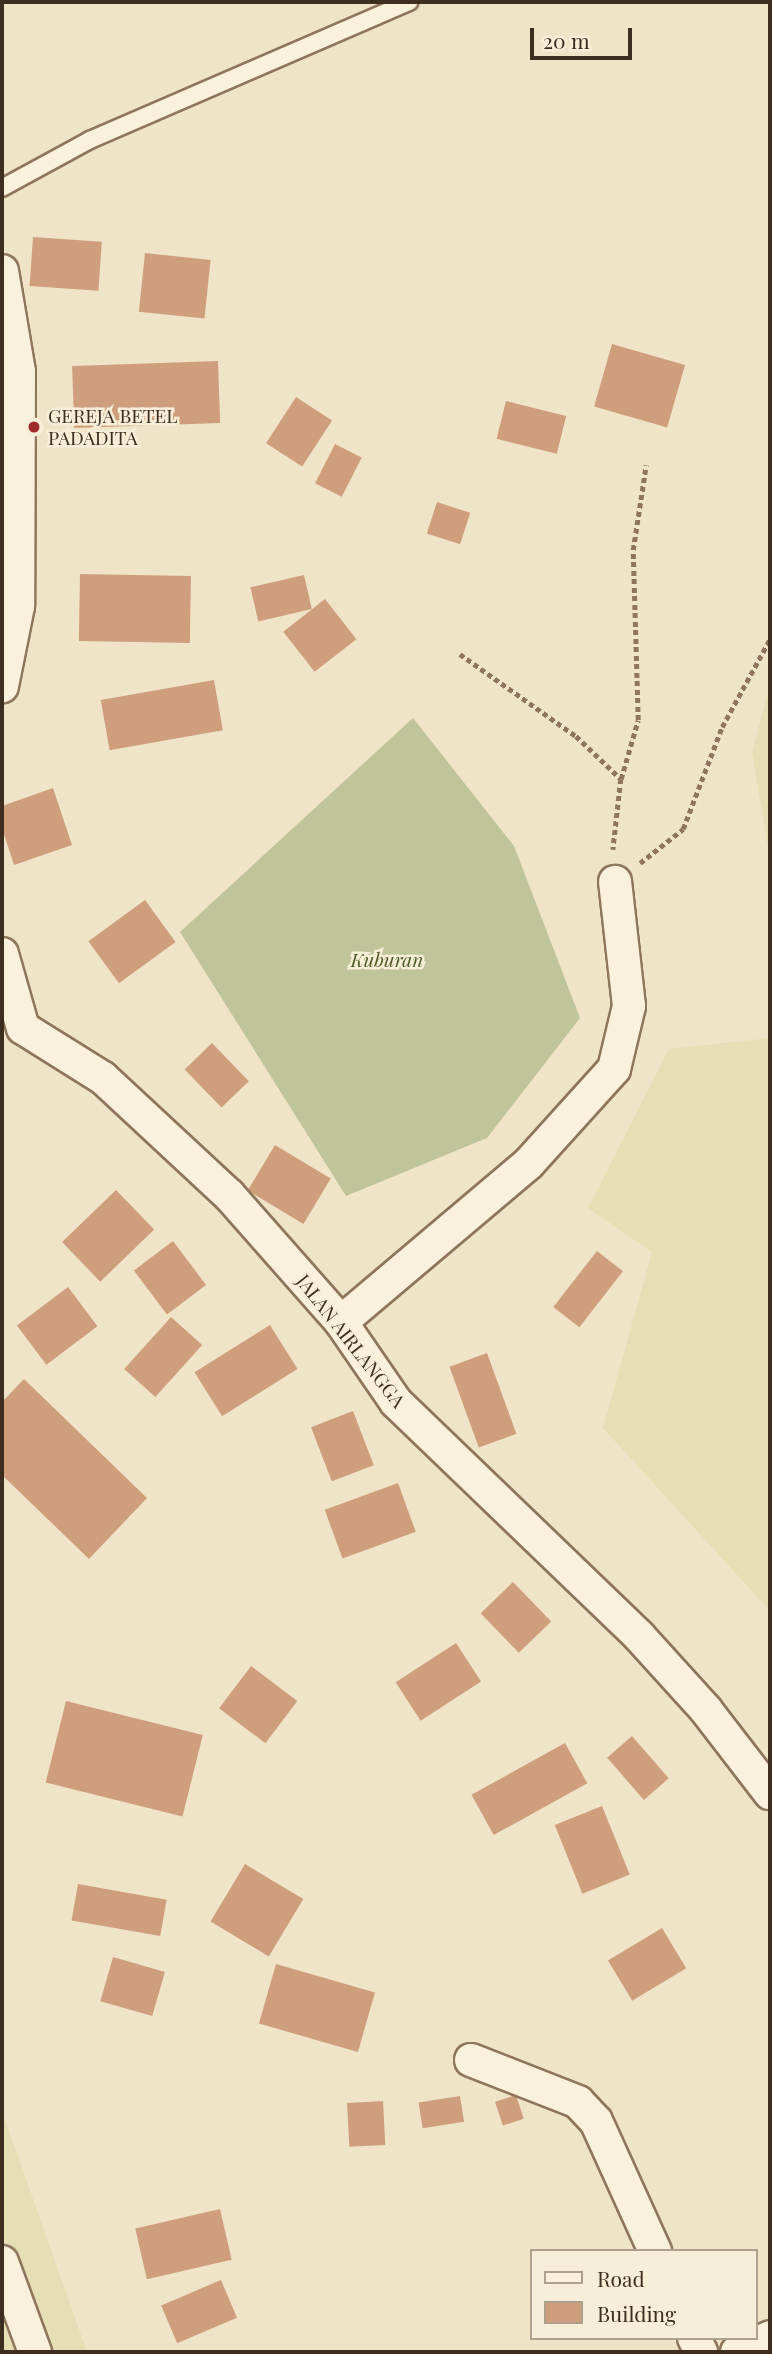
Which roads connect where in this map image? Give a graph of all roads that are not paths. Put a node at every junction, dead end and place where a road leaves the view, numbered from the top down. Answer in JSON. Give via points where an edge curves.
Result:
{"nodes":[{"id":1,"x":409,"y":2,"type":"edge"},
{"id":2,"x":2,"y":188,"type":"edge"},
{"id":3,"x":2,"y":271,"type":"edge"},
{"id":4,"x":2,"y":686,"type":"edge"},
{"id":5,"x":615,"y":882,"type":"road end"},
{"id":6,"x":2,"y":954,"type":"edge"},
{"id":7,"x":12,"y":1025,"type":"edge"},
{"id":8,"x":341,"y":1322,"type":"junction"},
{"id":9,"x":770,"y":1793,"type":"edge"},
{"id":10,"x":471,"y":2060,"type":"dead end"},
{"id":11,"x":653,"y":2249,"type":"edge"},
{"id":12,"x":2,"y":2262,"type":"edge"},
{"id":13,"x":770,"y":2337,"type":"edge"},
{"id":14,"x":35,"y":2352,"type":"edge"},
{"id":15,"x":737,"y":2352,"type":"edge"}],
"edges":[{"from":1,"to":2,"type":"lane","via":[[90,140]]},
{"from":3,"to":4,"type":"street","via":[[19,372],[18,606]]},
{"from":5,"to":8,"type":"street","via":[[629,1006],[614,1069],[529,1163]]},
{"from":6,"to":7,"type":"street","name":"JALAN AIRLANGGA"},
{"from":7,"to":8,"type":"street","name":"JALAN AIRLANGGA","via":[[140,1108],[229,1195]]},
{"from":8,"to":9,"type":"street","name":"JALAN AIRLANGGA","via":[[396,1402],[639,1636],[706,1710]]},
{"from":10,"to":11,"type":"street","via":[[578,2102],[596,2121]]},
{"from":12,"to":14,"type":"street"},
{"from":13,"to":15,"type":"street"}]}
